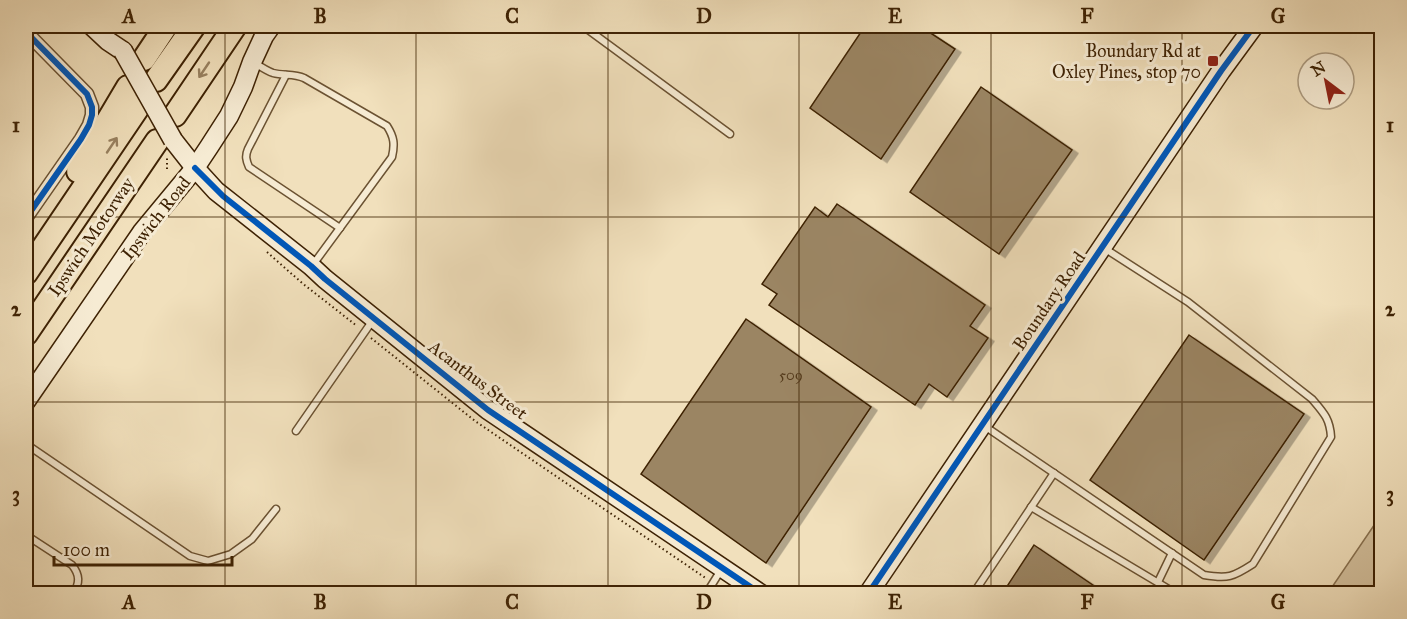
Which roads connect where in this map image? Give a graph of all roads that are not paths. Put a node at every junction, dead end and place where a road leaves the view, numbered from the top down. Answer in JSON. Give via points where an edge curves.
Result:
{"nodes":[{"id":1,"x":92,"y":26,"type":"edge"},
{"id":2,"x":111,"y":26,"type":"edge"},
{"id":3,"x":166,"y":26,"type":"edge"},
{"id":4,"x":194,"y":26,"type":"edge"},
{"id":5,"x":235,"y":26,"type":"edge"},
{"id":6,"x":271,"y":26,"type":"edge"},
{"id":7,"x":583,"y":26,"type":"edge"},
{"id":8,"x":1254,"y":26,"type":"edge"},
{"id":9,"x":26,"y":32,"type":"edge"},
{"id":10,"x":134,"y":55,"type":"junction"},
{"id":11,"x":252,"y":62,"type":"junction"},
{"id":12,"x":286,"y":75,"type":"junction"},
{"id":13,"x":156,"y":80,"type":"dead end"},
{"id":14,"x":133,"y":97,"type":"dead end"},
{"id":15,"x":175,"y":115,"type":"dead end"},
{"id":16,"x":730,"y":134,"type":"dead end"},
{"id":17,"x":165,"y":144,"type":"junction"},
{"id":18,"x":195,"y":168,"type":"junction"},
{"id":19,"x":26,"y":218,"type":"edge"},
{"id":20,"x":340,"y":228,"type":"junction"},
{"id":21,"x":1103,"y":248,"type":"junction"},
{"id":22,"x":311,"y":266,"type":"junction"},
{"id":23,"x":26,"y":273,"type":"edge"},
{"id":24,"x":374,"y":318,"type":"junction"},
{"id":25,"x":26,"y":334,"type":"edge"},
{"id":26,"x":26,"y":401,"type":"edge"},
{"id":27,"x":982,"y":425,"type":"junction"},
{"id":28,"x":296,"y":431,"type":"dead end"},
{"id":29,"x":26,"y":444,"type":"edge"},
{"id":30,"x":1054,"y":473,"type":"junction"},
{"id":31,"x":1031,"y":507,"type":"junction"},
{"id":32,"x":276,"y":509,"type":"dead end"},
{"id":33,"x":26,"y":535,"type":"edge"},
{"id":34,"x":1172,"y":553,"type":"junction"},
{"id":35,"x":722,"y":566,"type":"junction"},
{"id":36,"x":1158,"y":582,"type":"junction"},
{"id":37,"x":73,"y":594,"type":"edge"},
{"id":38,"x":95,"y":594,"type":"edge"},
{"id":39,"x":117,"y":594,"type":"edge"},
{"id":40,"x":706,"y":594,"type":"edge"},
{"id":41,"x":761,"y":594,"type":"edge"},
{"id":42,"x":868,"y":594,"type":"edge"},
{"id":43,"x":973,"y":594,"type":"edge"},
{"id":44,"x":1177,"y":594,"type":"edge"}],
"edges":[{"from":1,"to":10,"type":"street","via":[[108,41]]},
{"from":2,"to":10,"type":"street","name":"Acanthus Street"},
{"from":3,"to":10,"type":"highway"},
{"from":4,"to":13,"type":"highway"},
{"from":5,"to":15,"type":"highway","one_way":true},
{"from":6,"to":11,"type":"street","name":"Ipswich Road"},
{"from":7,"to":16,"type":"lane"},
{"from":8,"to":21,"type":"street","name":"Boundary Road"},
{"from":9,"to":19,"type":"street","via":[[87,94],[93,107],[81,139]]},
{"from":10,"to":17,"type":"street","name":"Acanthus Street","bridge":true},
{"from":11,"to":12,"type":"lane","via":[[271,73]]},
{"from":11,"to":18,"type":"street","name":"Ipswich Road","via":[[229,116]]},
{"from":12,"to":20,"type":"lane","via":[[245,155],[246,160],[249,167]]},
{"from":12,"to":20,"type":"lane","via":[[304,78],[387,126],[393,136],[392,157]]},
{"from":23,"to":14,"type":"highway","name":"Ipswich Motorway","one_way":true,"via":[[56,228],[56,207]]},
{"from":17,"to":18,"type":"street","name":"Acanthus Street"},
{"from":17,"to":25,"type":"highway","name":"Ipswich Motorway"},
{"from":18,"to":22,"type":"street","name":"Acanthus Street","via":[[223,196]]},
{"from":18,"to":26,"type":"street","name":"Ipswich Road","via":[[142,232]]},
{"from":20,"to":22,"type":"lane"},
{"from":21,"to":27,"type":"street","name":"Boundary Road"},
{"from":21,"to":34,"type":"lane","via":[[1188,302],[1312,399],[1330,423],[1331,438],[1253,564],[1222,578],[1204,575]]},
{"from":22,"to":24,"type":"street","name":"Acanthus Street"},
{"from":24,"to":28,"type":"lane"},
{"from":24,"to":35,"type":"street","name":"Acanthus Street","via":[[488,410]]},
{"from":27,"to":30,"type":"lane"},
{"from":27,"to":42,"type":"street","name":"Boundary Road"},
{"from":29,"to":32,"type":"lane","via":[[190,556],[208,561],[231,554],[252,539]]},
{"from":30,"to":31,"type":"lane"},
{"from":30,"to":34,"type":"lane"},
{"from":31,"to":36,"type":"lane"},
{"from":31,"to":43,"type":"lane"},
{"from":33,"to":37,"type":"lane","via":[[72,564],[79,579]]},
{"from":34,"to":36,"type":"lane"},
{"from":35,"to":40,"type":"lane"},
{"from":35,"to":41,"type":"street","name":"Acanthus Street"},
{"from":36,"to":44,"type":"lane"},
{"from":38,"to":39,"type":"lane","via":[[112,590]]}]}
